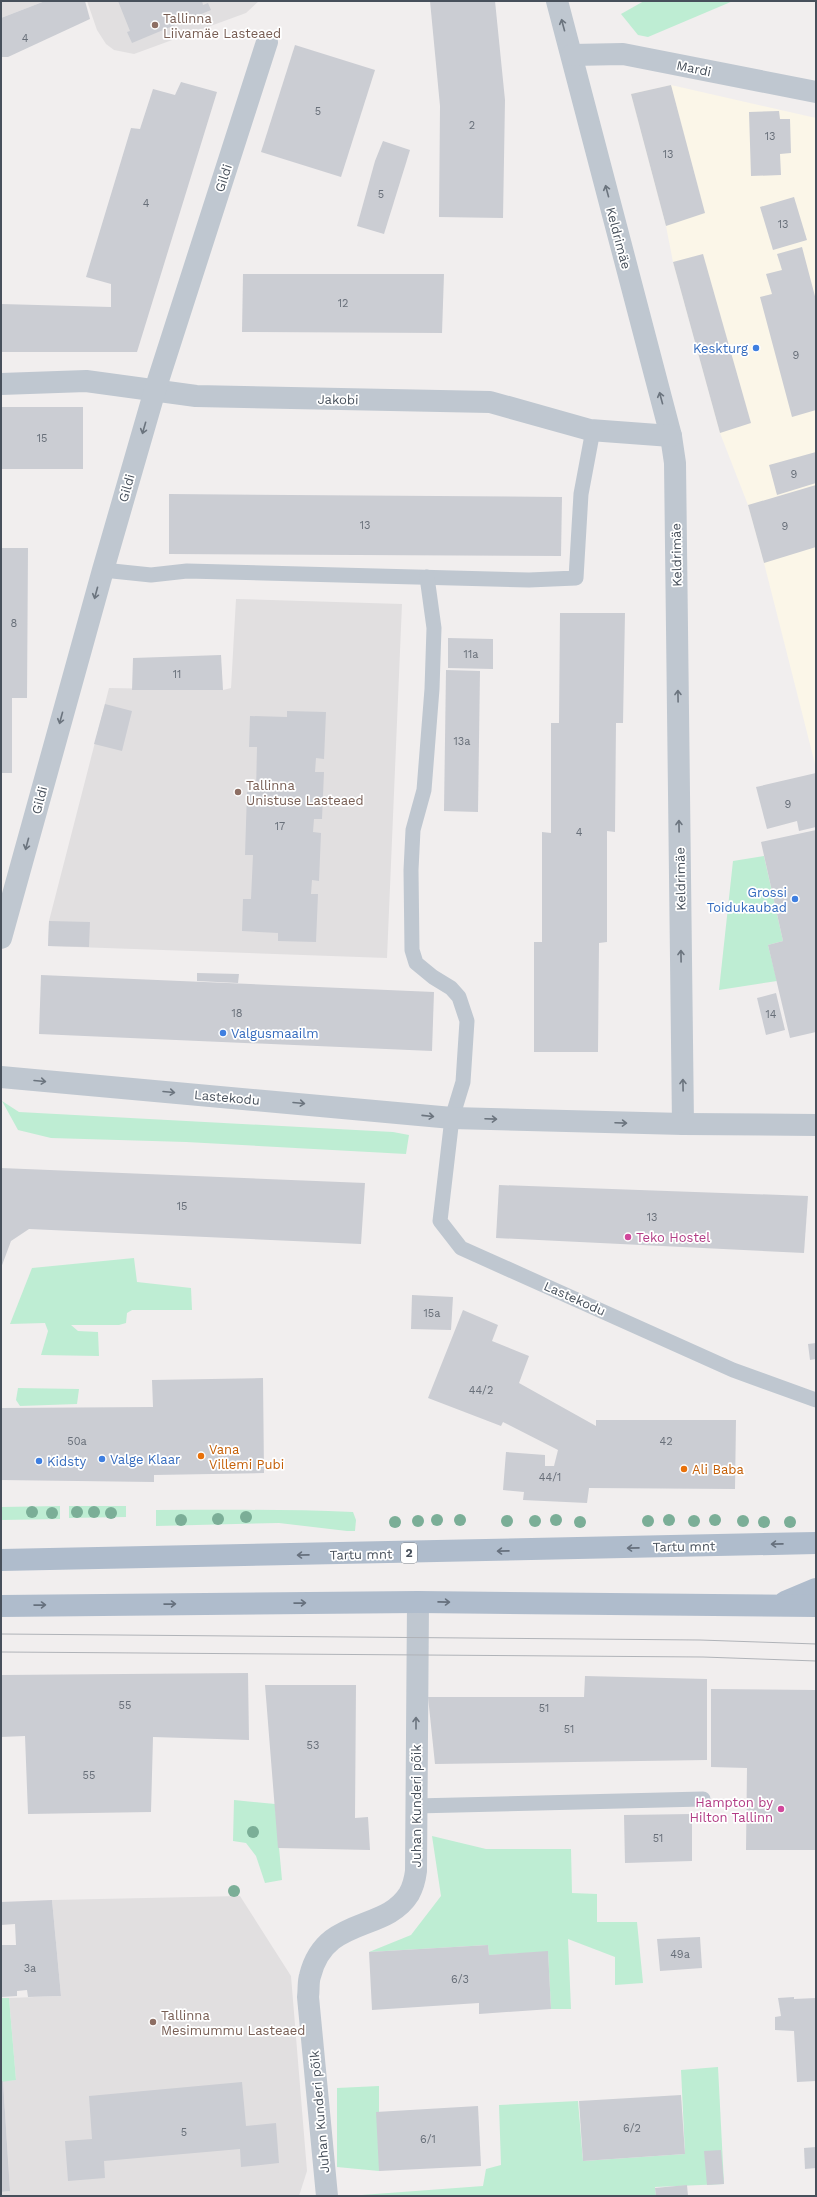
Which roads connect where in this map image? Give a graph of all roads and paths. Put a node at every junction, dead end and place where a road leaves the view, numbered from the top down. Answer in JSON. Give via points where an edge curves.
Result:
{"nodes":[{"id":1,"x":557,"y":1,"type":"edge"},
{"id":2,"x":267,"y":42,"type":"dead end"},
{"id":3,"x":572,"y":55,"type":"junction"},
{"id":4,"x":816,"y":92,"type":"edge"},
{"id":5,"x":1,"y":384,"type":"edge"},
{"id":6,"x":155,"y":390,"type":"junction"},
{"id":7,"x":593,"y":430,"type":"junction"},
{"id":8,"x":671,"y":436,"type":"junction"},
{"id":9,"x":103,"y":570,"type":"junction"},
{"id":10,"x":427,"y":577,"type":"junction"},
{"id":11,"x":1,"y":938,"type":"edge"},
{"id":12,"x":1,"y":1077,"type":"edge"},
{"id":13,"x":452,"y":1118,"type":"junction"},
{"id":14,"x":683,"y":1124,"type":"junction"},
{"id":15,"x":816,"y":1124,"type":"edge"},
{"id":16,"x":816,"y":1400,"type":"edge"},
{"id":17,"x":816,"y":1543,"type":"edge"},
{"id":18,"x":1,"y":1560,"type":"edge"},
{"id":19,"x":816,"y":1589,"type":"edge"},
{"id":20,"x":418,"y":1602,"type":"junction"},
{"id":21,"x":1,"y":1606,"type":"edge"},
{"id":22,"x":777,"y":1606,"type":"junction"},
{"id":23,"x":816,"y":1606,"type":"edge"},
{"id":24,"x":703,"y":1799,"type":"dead end"},
{"id":25,"x":415,"y":1806,"type":"junction"},
{"id":26,"x":327,"y":2196,"type":"edge"}],
"edges":[{"from":3,"to":1,"type":"street","name":"Keldrimäe","one_way":true},
{"from":2,"to":6,"type":"street","name":"Gildi"},
{"from":3,"to":4,"type":"street","name":"Mardi","via":[[623,54]]},
{"from":8,"to":3,"type":"street","name":"Keldrimäe","one_way":true},
{"from":5,"to":6,"type":"street","name":"Jakobi","via":[[86,381]]},
{"from":6,"to":7,"type":"street","name":"Jakobi","via":[[196,396],[490,402]]},
{"from":6,"to":9,"type":"street","name":"Gildi","one_way":true},
{"from":7,"to":8,"type":"street","name":"Jakobi"},
{"from":7,"to":10,"type":"lane","via":[[582,494],[576,578],[530,580]]},
{"from":14,"to":8,"type":"street","name":"Keldrimäe","one_way":true,"via":[[675,463]]},
{"from":9,"to":10,"type":"lane","via":[[151,575],[187,571]]},
{"from":9,"to":11,"type":"street","name":"Gildi","one_way":true},
{"from":10,"to":13,"type":"lane","via":[[434,628],[432,689],[424,790],[413,830],[412,950],[416,963],[451,988],[459,997],[467,1021],[463,1082]]},
{"from":12,"to":13,"type":"street","name":"Lastekodu","one_way":true},
{"from":13,"to":14,"type":"street","name":"Lastekodu","one_way":true},
{"from":13,"to":16,"type":"lane","name":"Lastekodu","via":[[440,1221],[461,1248],[733,1370]]},
{"from":14,"to":15,"type":"street","name":"Lastekodu"},
{"from":17,"to":18,"type":"main road","name":"Tartu mnt","number":"2","one_way":true},
{"from":19,"to":22,"type":"main road"},
{"from":21,"to":20,"type":"main road","one_way":true},
{"from":20,"to":22,"type":"main road","one_way":true},
{"from":25,"to":20,"type":"street","name":"Juhan Kunderi põik","one_way":true},
{"from":22,"to":23,"type":"main road"},
{"from":24,"to":25,"type":"lane"},
{"from":25,"to":26,"type":"street","name":"Juhan Kunderi põik","via":[[416,1871],[408,1896],[395,1910],[342,1932],[326,1946],[316,1960],[310,1976],[308,1997]]}]}
